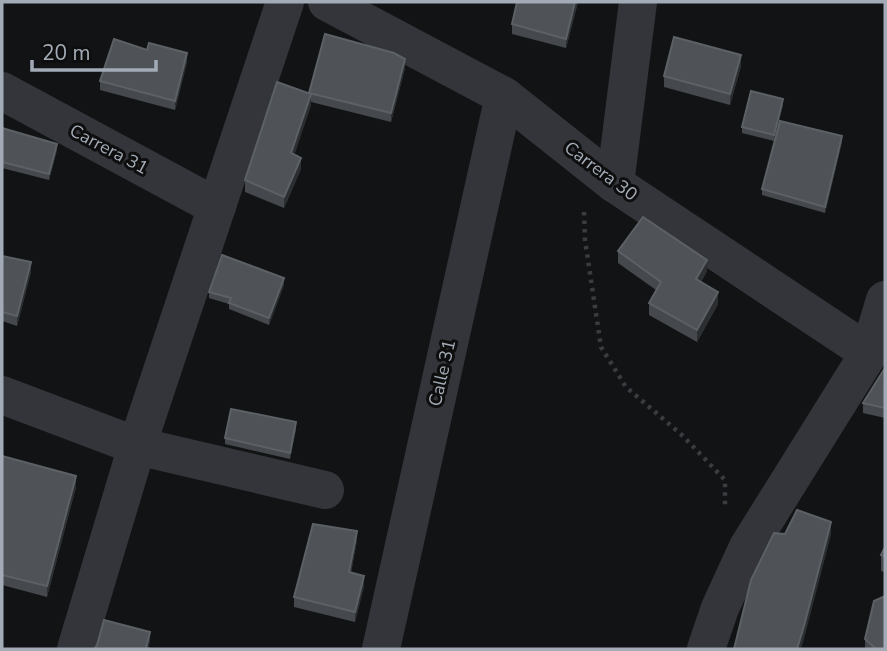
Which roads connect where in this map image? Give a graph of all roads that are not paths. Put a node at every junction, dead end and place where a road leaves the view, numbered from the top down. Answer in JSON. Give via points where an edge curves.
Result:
{"nodes":[{"id":1,"x":285,"y":2,"type":"edge"},
{"id":2,"x":327,"y":2,"type":"edge"},
{"id":3,"x":638,"y":2,"type":"edge"},
{"id":4,"x":2,"y":91,"type":"edge"},
{"id":5,"x":504,"y":96,"type":"junction"},
{"id":6,"x":615,"y":184,"type":"junction"},
{"id":7,"x":217,"y":207,"type":"junction"},
{"id":8,"x":885,"y":300,"type":"edge"},
{"id":9,"x":869,"y":353,"type":"junction"},
{"id":10,"x":2,"y":396,"type":"edge"},
{"id":11,"x":137,"y":446,"type":"junction"},
{"id":12,"x":326,"y":490,"type":"dead end"},
{"id":13,"x":76,"y":649,"type":"edge"},
{"id":14,"x":381,"y":649,"type":"edge"},
{"id":15,"x":706,"y":649,"type":"edge"}],
"edges":[{"from":1,"to":7,"type":"street"},
{"from":2,"to":5,"type":"street","name":"Carrera 30"},
{"from":3,"to":6,"type":"street"},
{"from":4,"to":7,"type":"street","name":"Carrera 31"},
{"from":5,"to":6,"type":"street","name":"Carrera 30"},
{"from":5,"to":14,"type":"street","name":"Calle 31"},
{"from":6,"to":9,"type":"street","name":"Carrera 30"},
{"from":7,"to":11,"type":"street"},
{"from":8,"to":9,"type":"street"},
{"from":9,"to":15,"type":"street","via":[[748,547]]},
{"from":10,"to":11,"type":"street"},
{"from":11,"to":12,"type":"street"},
{"from":11,"to":13,"type":"street"}]}
